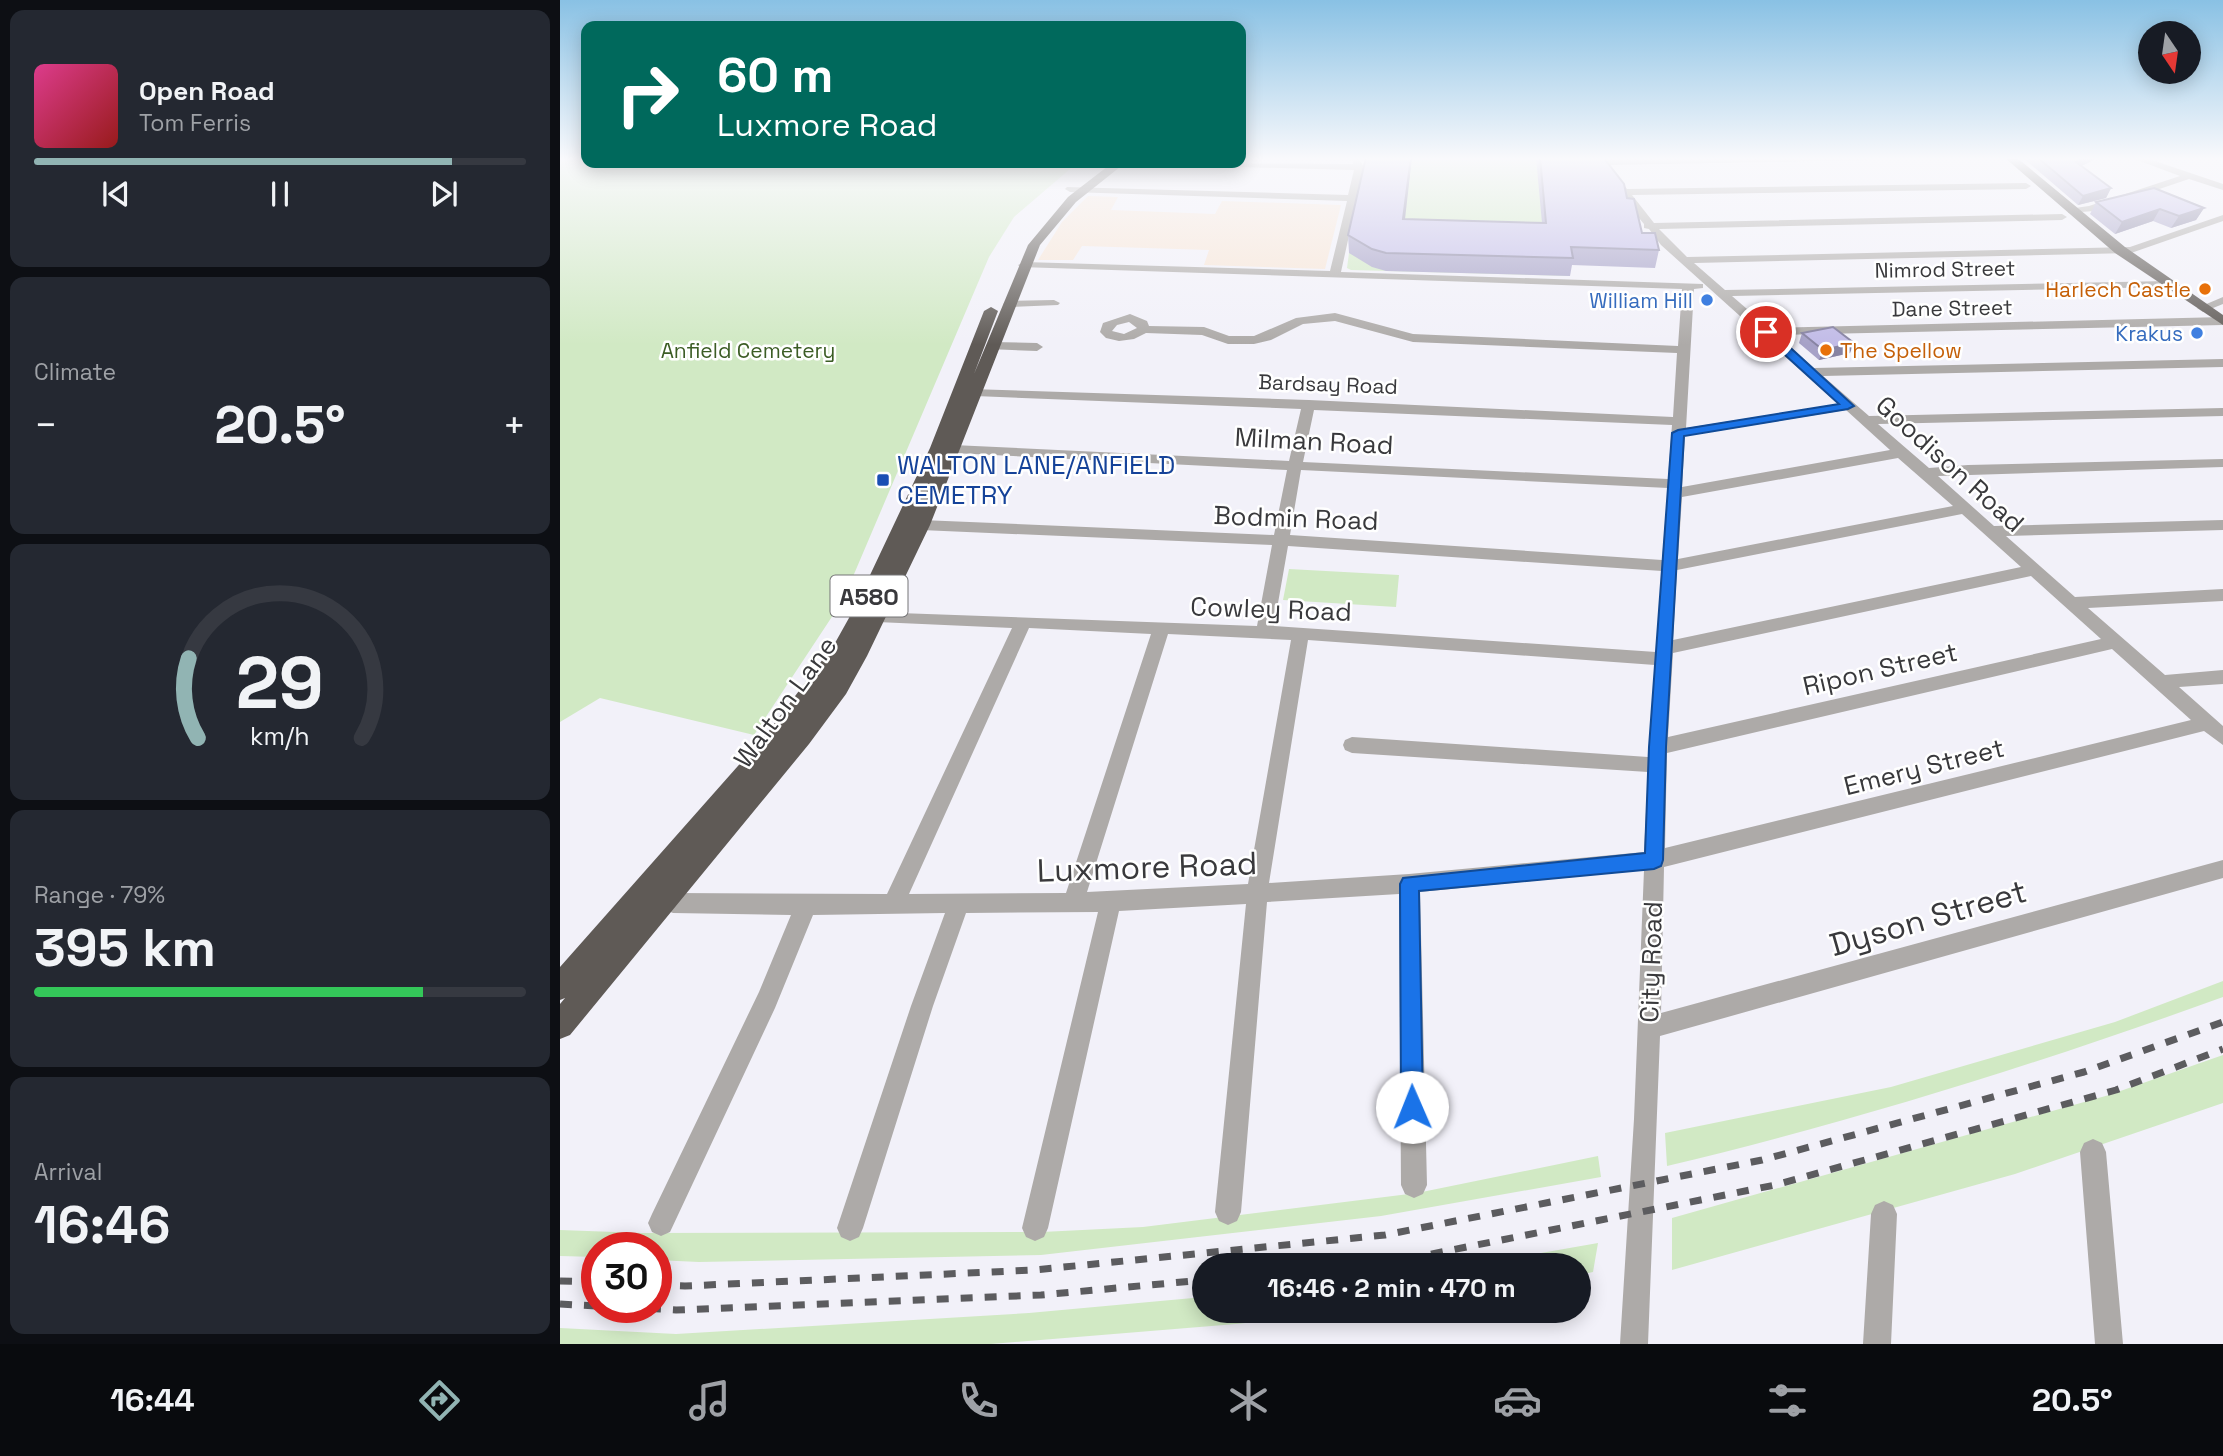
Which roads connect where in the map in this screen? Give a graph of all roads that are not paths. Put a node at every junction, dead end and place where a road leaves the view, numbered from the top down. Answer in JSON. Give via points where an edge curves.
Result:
{"nodes":[{"id":1,"x":1040,"y":220,"type":"edge"},
{"id":2,"x":1053,"y":220,"type":"edge"},
{"id":3,"x":1347,"y":220,"type":"edge"},
{"id":4,"x":1643,"y":220,"type":"edge"},
{"id":5,"x":1867,"y":220,"type":"edge"},
{"id":6,"x":2075,"y":220,"type":"edge"},
{"id":7,"x":2218,"y":220,"type":"edge"},
{"id":8,"x":1648,"y":226,"type":"junction"},
{"id":9,"x":2120,"y":250,"type":"junction"},
{"id":10,"x":1681,"y":256,"type":"junction"},
{"id":11,"x":1024,"y":265,"type":"junction"},
{"id":12,"x":1335,"y":275,"type":"junction"},
{"id":13,"x":2168,"y":284,"type":"junction"},
{"id":14,"x":1688,"y":287,"type":"junction"},
{"id":15,"x":1718,"y":289,"type":"junction"},
{"id":16,"x":2223,"y":300,"type":"edge"},
{"id":17,"x":1009,"y":303,"type":"junction"},
{"id":18,"x":1054,"y":303,"type":"dead end"},
{"id":19,"x":2203,"y":308,"type":"junction"},
{"id":20,"x":1215,"y":321,"type":"dead end"},
{"id":21,"x":2223,"y":321,"type":"edge"},
{"id":22,"x":1143,"y":329,"type":"dead end"},
{"id":23,"x":1204,"y":331,"type":"junction"},
{"id":24,"x":1766,"y":332,"type":"junction"},
{"id":25,"x":992,"y":346,"type":"junction"},
{"id":26,"x":1037,"y":347,"type":"dead end"},
{"id":27,"x":1683,"y":351,"type":"junction"},
{"id":28,"x":2223,"y":363,"type":"edge"},
{"id":29,"x":1811,"y":372,"type":"junction"},
{"id":30,"x":975,"y":392,"type":"junction"},
{"id":31,"x":1309,"y":404,"type":"junction"},
{"id":32,"x":1848,"y":406,"type":"junction"},
{"id":33,"x":2223,"y":412,"type":"edge"},
{"id":34,"x":1864,"y":420,"type":"junction"},
{"id":35,"x":1678,"y":427,"type":"junction"},
{"id":36,"x":953,"y":449,"type":"junction"},
{"id":37,"x":1900,"y":453,"type":"junction"},
{"id":38,"x":2223,"y":463,"type":"edge"},
{"id":39,"x":1295,"y":464,"type":"junction"},
{"id":40,"x":1926,"y":473,"type":"junction"},
{"id":41,"x":1673,"y":488,"type":"junction"},
{"id":42,"x":1965,"y":509,"type":"junction"},
{"id":43,"x":921,"y":525,"type":"junction"},
{"id":44,"x":2223,"y":525,"type":"edge"},
{"id":45,"x":1989,"y":531,"type":"junction"},
{"id":46,"x":1280,"y":542,"type":"junction"},
{"id":47,"x":1669,"y":566,"type":"junction"},
{"id":48,"x":2033,"y":570,"type":"junction"},
{"id":49,"x":2223,"y":596,"type":"edge"},
{"id":50,"x":2069,"y":603,"type":"junction"},
{"id":51,"x":877,"y":616,"type":"junction"},
{"id":52,"x":1023,"y":623,"type":"junction"},
{"id":53,"x":1161,"y":629,"type":"junction"},
{"id":54,"x":1264,"y":634,"type":"junction"},
{"id":55,"x":1300,"y":635,"type":"junction"},
{"id":56,"x":2115,"y":642,"type":"junction"},
{"id":57,"x":1664,"y":654,"type":"junction"},
{"id":58,"x":2223,"y":677,"type":"edge"},
{"id":59,"x":2161,"y":682,"type":"junction"},
{"id":60,"x":2207,"y":723,"type":"junction"},
{"id":61,"x":2223,"y":737,"type":"edge"},
{"id":62,"x":1352,"y":746,"type":"dead end"},
{"id":63,"x":1657,"y":756,"type":"junction"},
{"id":64,"x":1654,"y":860,"type":"junction"},
{"id":65,"x":2223,"y":869,"type":"edge"},
{"id":66,"x":1409,"y":884,"type":"junction"},
{"id":67,"x":1257,"y":895,"type":"junction"},
{"id":68,"x":656,"y":896,"type":"junction"},
{"id":69,"x":1111,"y":902,"type":"junction"},
{"id":70,"x":894,"y":903,"type":"junction"},
{"id":71,"x":1073,"y":903,"type":"junction"},
{"id":72,"x":959,"y":904,"type":"junction"},
{"id":73,"x":806,"y":905,"type":"junction"},
{"id":74,"x":560,"y":987,"type":"edge"},
{"id":75,"x":560,"y":1025,"type":"edge"},
{"id":76,"x":1649,"y":1028,"type":"junction"},
{"id":77,"x":2092,"y":1152,"type":"dead end"},
{"id":78,"x":1413,"y":1185,"type":"dead end"},
{"id":79,"x":1228,"y":1212,"type":"dead end"},
{"id":80,"x":1884,"y":1214,"type":"dead end"},
{"id":81,"x":662,"y":1223,"type":"dead end"},
{"id":82,"x":850,"y":1228,"type":"dead end"},
{"id":83,"x":1035,"y":1228,"type":"dead end"},
{"id":84,"x":1634,"y":1344,"type":"edge"},
{"id":85,"x":1877,"y":1344,"type":"edge"},
{"id":86,"x":2109,"y":1344,"type":"edge"}],
"edges":[{"from":1,"to":68,"type":"highway","name":"Walton Lane","number":"A580","via":[[1017,250],[938,448],[842,648]]},
{"from":2,"to":11,"type":"highway","name":"Walton Lane","number":"A580"},
{"from":3,"to":12,"type":"street"},
{"from":4,"to":8,"type":"street","name":"Goodison Road"},
{"from":5,"to":8,"type":"street"},
{"from":6,"to":9,"type":"highway"},
{"from":7,"to":9,"type":"street","via":[[2139,248]]},
{"from":8,"to":10,"type":"street","name":"Goodison Road"},
{"from":9,"to":10,"type":"street"},
{"from":9,"to":13,"type":"highway"},
{"from":10,"to":15,"type":"street","name":"Goodison Road"},
{"from":11,"to":12,"type":"street","name":"Nimrod Street"},
{"from":11,"to":17,"type":"highway","name":"Walton Lane","number":"A580"},
{"from":12,"to":14,"type":"street","name":"Nimrod Street"},
{"from":13,"to":15,"type":"street","name":"Nimrod Street"},
{"from":13,"to":19,"type":"highway"},
{"from":14,"to":15,"type":"street","name":"Nimrod Street"},
{"from":14,"to":27,"type":"street","name":"City Road"},
{"from":15,"to":24,"type":"street","name":"Goodison Road"},
{"from":16,"to":19,"type":"street"},
{"from":17,"to":18,"type":"street"},
{"from":17,"to":25,"type":"highway","name":"Walton Lane","number":"A580"},
{"from":19,"to":21,"type":"highway"},
{"from":20,"to":23,"type":"street"},
{"from":21,"to":24,"type":"street","name":"Dane Street"},
{"from":22,"to":23,"type":"street"},
{"from":23,"to":27,"type":"street","via":[[1227,340],[1254,340],[1322,317],[1345,318],[1413,338]]},
{"from":24,"to":29,"type":"street","name":"Goodison Road"},
{"from":25,"to":26,"type":"street"},
{"from":25,"to":30,"type":"highway","name":"Walton Lane","number":"A580"},
{"from":27,"to":35,"type":"street","name":"City Road"},
{"from":28,"to":29,"type":"street"},
{"from":29,"to":32,"type":"street","name":"Goodison Road"},
{"from":30,"to":31,"type":"street","name":"Bardsay Road"},
{"from":30,"to":36,"type":"highway","name":"Walton Lane","number":"A580"},
{"from":31,"to":35,"type":"street","name":"Bardsay Road"},
{"from":31,"to":39,"type":"street"},
{"from":32,"to":34,"type":"street","name":"Goodison Road"},
{"from":32,"to":35,"type":"street","name":"Bardsay Road"},
{"from":33,"to":34,"type":"street"},
{"from":34,"to":37,"type":"street","name":"Goodison Road"},
{"from":35,"to":41,"type":"street","name":"City Road"},
{"from":36,"to":39,"type":"street","name":"Milman Road"},
{"from":36,"to":43,"type":"highway","name":"Walton Lane","number":"A580"},
{"from":37,"to":40,"type":"street","name":"Goodison Road"},
{"from":37,"to":41,"type":"street","name":"Milman Road","via":[[1714,488]]},
{"from":38,"to":40,"type":"street","via":[[1968,468]]},
{"from":39,"to":41,"type":"street","name":"Milman Road"},
{"from":39,"to":46,"type":"street"},
{"from":40,"to":42,"type":"street","name":"Goodison Road"},
{"from":41,"to":47,"type":"street","name":"City Road"},
{"from":42,"to":45,"type":"street","name":"Goodison Road"},
{"from":42,"to":47,"type":"street","name":"Bodmin Road"},
{"from":43,"to":46,"type":"street","name":"Bodmin Road"},
{"from":43,"to":51,"type":"highway","name":"Walton Lane","number":"A580"},
{"from":44,"to":45,"type":"street"},
{"from":45,"to":48,"type":"street","name":"Goodison Road"},
{"from":46,"to":47,"type":"street","name":"Bodmin Road"},
{"from":46,"to":54,"type":"street"},
{"from":47,"to":57,"type":"street","name":"City Road"},
{"from":48,"to":50,"type":"street","name":"Goodison Road"},
{"from":48,"to":57,"type":"street","name":"Cowley Road"},
{"from":49,"to":50,"type":"street"},
{"from":50,"to":56,"type":"street","name":"Goodison Road"},
{"from":51,"to":52,"type":"street","name":"Cowley Road"},
{"from":51,"to":68,"type":"highway","name":"Walton Lane","number":"A580","via":[[831,698]]},
{"from":52,"to":53,"type":"street","name":"Cowley Road"},
{"from":52,"to":70,"type":"street"},
{"from":53,"to":54,"type":"street","name":"Cowley Road"},
{"from":53,"to":71,"type":"street"},
{"from":54,"to":55,"type":"street","name":"Cowley Road"},
{"from":55,"to":57,"type":"street","name":"Cowley Road"},
{"from":55,"to":67,"type":"street"},
{"from":56,"to":59,"type":"street","name":"Goodison Road"},
{"from":56,"to":63,"type":"street","name":"Ripon Street"},
{"from":57,"to":63,"type":"street","name":"City Road"},
{"from":58,"to":59,"type":"street"},
{"from":59,"to":60,"type":"street","name":"Goodison Road"},
{"from":60,"to":61,"type":"street","name":"Goodison Road"},
{"from":60,"to":64,"type":"street","name":"Emery Street"},
{"from":62,"to":63,"type":"street","name":"Ripon Street"},
{"from":63,"to":64,"type":"street","name":"City Road"},
{"from":64,"to":66,"type":"street","name":"Luxmore Road"},
{"from":64,"to":76,"type":"street","name":"City Road"},
{"from":65,"to":76,"type":"street","name":"Dyson Street"},
{"from":66,"to":67,"type":"street","name":"Luxmore Road"},
{"from":66,"to":78,"type":"street"},
{"from":67,"to":69,"type":"street","name":"Luxmore Road"},
{"from":67,"to":79,"type":"street"},
{"from":68,"to":73,"type":"street","name":"Luxmore Road","via":[[673,903]]},
{"from":68,"to":74,"type":"highway","name":"Walton Lane","number":"A580"},
{"from":68,"to":75,"type":"highway","name":"Walton Lane","number":"A580"},
{"from":69,"to":71,"type":"street","name":"Luxmore Road"},
{"from":69,"to":83,"type":"street"},
{"from":70,"to":72,"type":"street","name":"Luxmore Road"},
{"from":70,"to":73,"type":"street","name":"Luxmore Road"},
{"from":71,"to":72,"type":"street","name":"Luxmore Road"},
{"from":72,"to":82,"type":"street"},
{"from":73,"to":81,"type":"street","via":[[767,1000]]},
{"from":76,"to":84,"type":"street","name":"City Road"},
{"from":77,"to":86,"type":"street"},
{"from":80,"to":85,"type":"street"}]}
